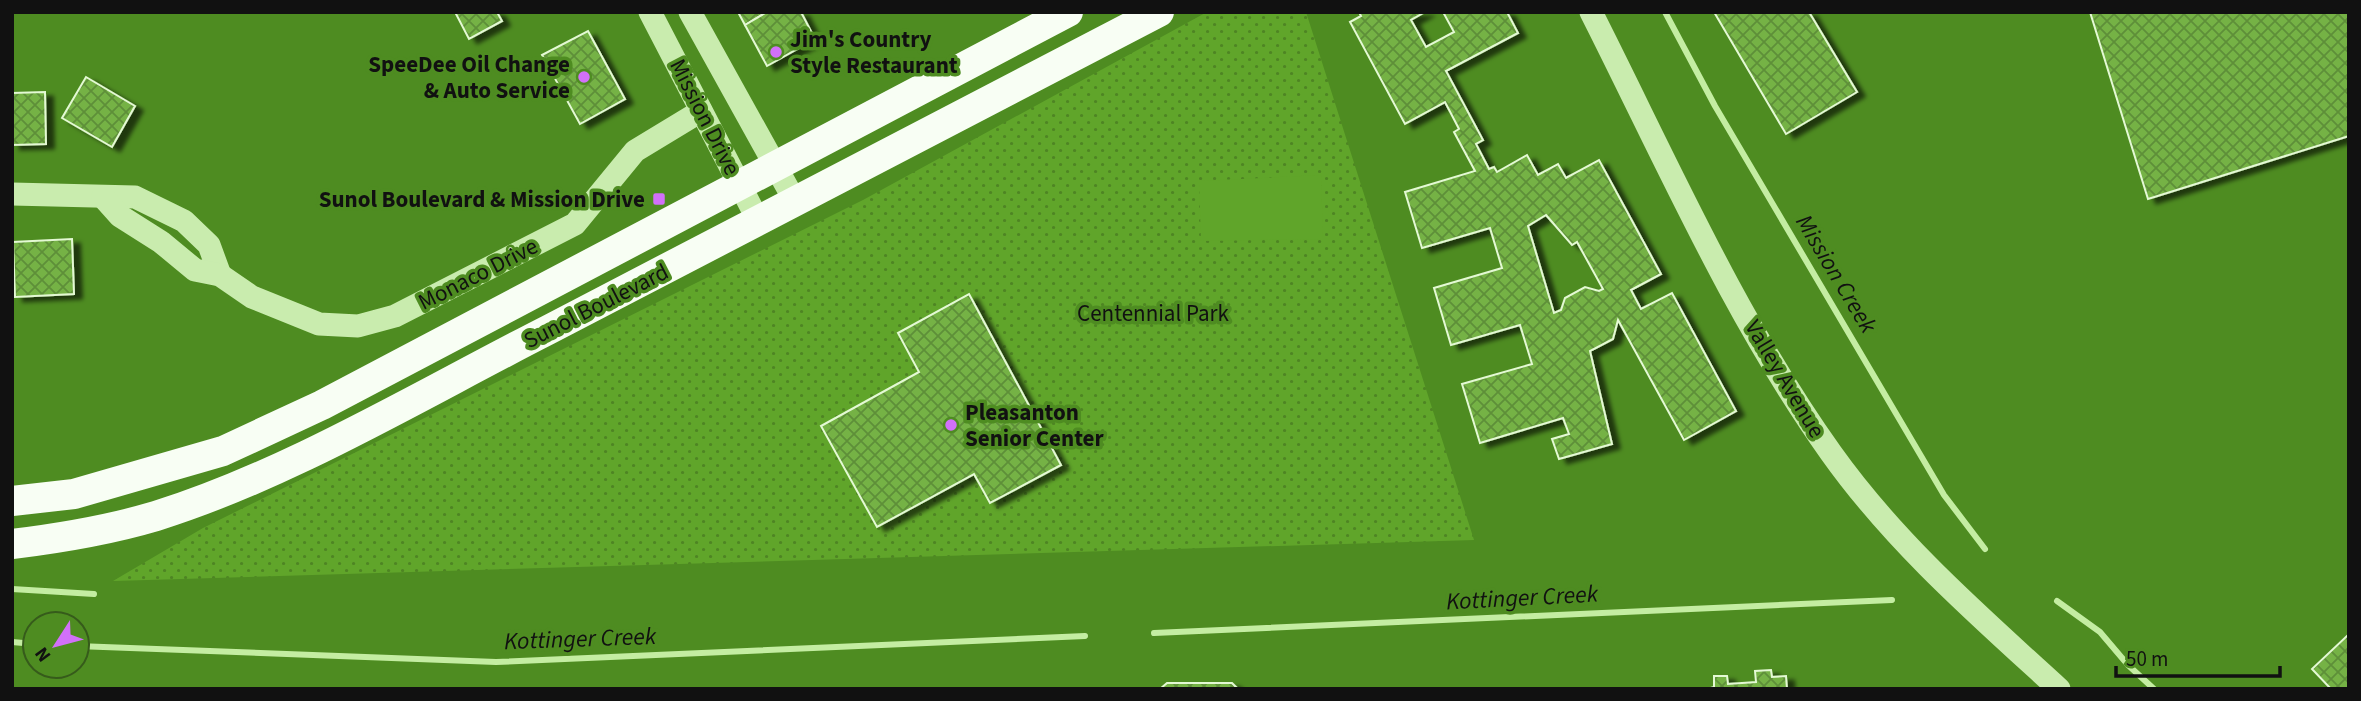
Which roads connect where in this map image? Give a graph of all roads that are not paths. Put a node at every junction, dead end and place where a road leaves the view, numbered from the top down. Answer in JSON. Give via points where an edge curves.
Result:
{"nodes":[{"id":1,"x":650,"y":12,"type":"edge"},
{"id":2,"x":690,"y":12,"type":"edge"},
{"id":3,"x":1068,"y":12,"type":"edge"},
{"id":4,"x":1159,"y":12,"type":"edge"},
{"id":5,"x":1591,"y":12,"type":"edge"},
{"id":6,"x":701,"y":111,"type":"junction"},
{"id":7,"x":775,"y":165,"type":"junction"},
{"id":8,"x":740,"y":184,"type":"junction"},
{"id":9,"x":12,"y":194,"type":"edge"},
{"id":10,"x":103,"y":197,"type":"junction"},
{"id":11,"x":796,"y":203,"type":"junction"},
{"id":12,"x":759,"y":222,"type":"junction"},
{"id":13,"x":219,"y":275,"type":"junction"},
{"id":14,"x":12,"y":501,"type":"edge"},
{"id":15,"x":12,"y":544,"type":"edge"},
{"id":16,"x":2059,"y":689,"type":"edge"}],
"edges":[{"from":1,"to":6,"type":"street","name":"Mission Drive"},
{"from":2,"to":7,"type":"street","name":"Mission Drive"},
{"from":3,"to":7,"type":"main road","name":"Sunol Boulevard"},
{"from":4,"to":11,"type":"main road","name":"Sunol Boulevard"},
{"from":5,"to":16,"type":"street","name":"Valley Avenue","via":[[1737,298],[1783,382],[1832,455],[1927,568]]},
{"from":6,"to":8,"type":"street","name":"Mission Drive"},
{"from":6,"to":13,"type":"street","name":"Monaco Drive","via":[[635,151],[575,225],[395,316],[358,326],[319,324],[252,297]]},
{"from":7,"to":8,"type":"main road","name":"Sunol Boulevard"},
{"from":7,"to":11,"type":"street","name":"Mission Drive"},
{"from":8,"to":12,"type":"street","name":"Mission Drive"},
{"from":8,"to":14,"type":"main road","name":"Sunol Boulevard","via":[[322,405],[223,451],[74,495]]},
{"from":9,"to":10,"type":"street"},
{"from":10,"to":13,"type":"street","name":"Monaco Drive","via":[[120,216],[195,270]]},
{"from":10,"to":13,"type":"street","via":[[135,197],[184,221],[209,245]]},
{"from":11,"to":12,"type":"main road","name":"Sunol Boulevard"},
{"from":12,"to":15,"type":"main road","name":"Sunol Boulevard","via":[[230,489],[143,519],[73,536]]}]}
